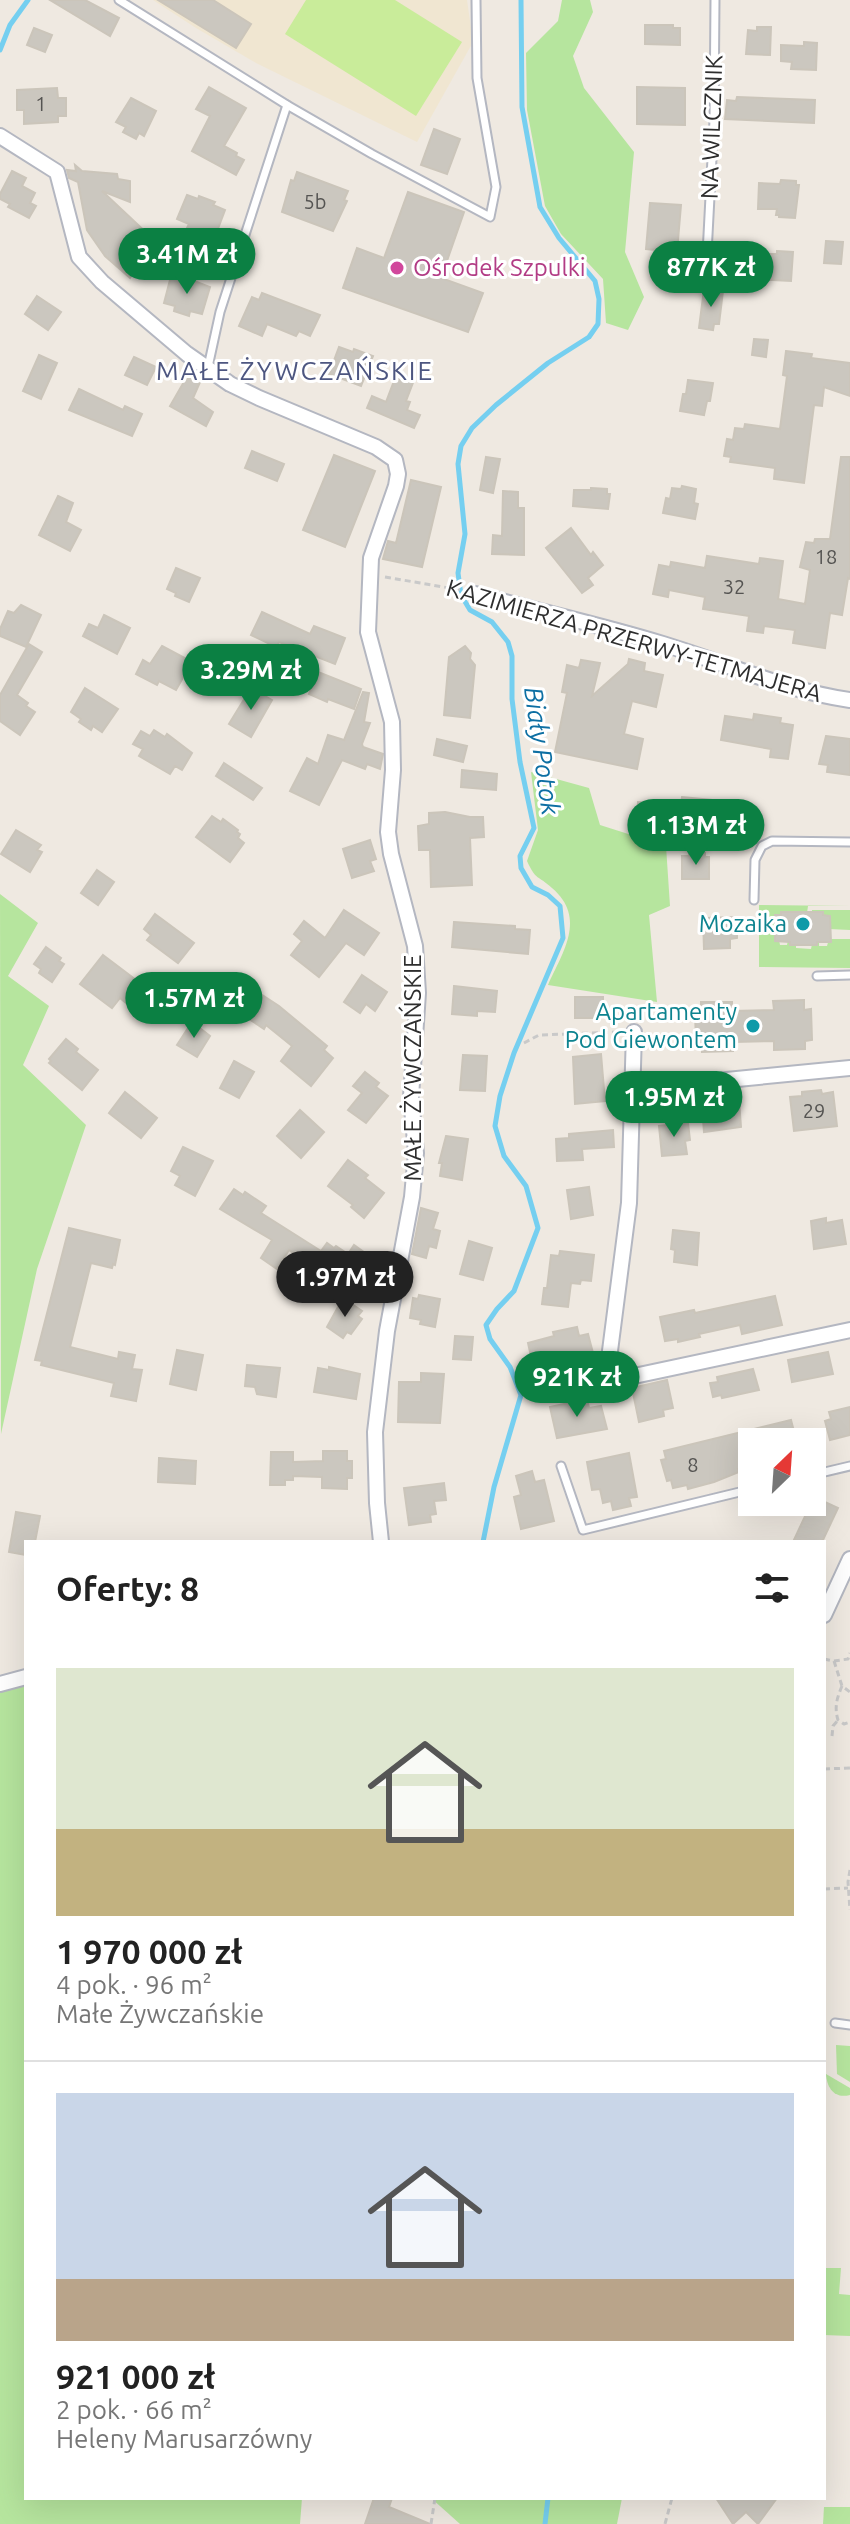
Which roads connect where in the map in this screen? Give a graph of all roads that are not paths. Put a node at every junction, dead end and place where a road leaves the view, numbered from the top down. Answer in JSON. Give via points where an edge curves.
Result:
{"nodes":[{"id":1,"x":119,"y":0,"type":"edge"},
{"id":2,"x":476,"y":0,"type":"edge"},
{"id":3,"x":715,"y":0,"type":"edge"},
{"id":4,"x":287,"y":105,"type":"junction"},
{"id":5,"x":0,"y":136,"type":"edge"},
{"id":6,"x":707,"y":254,"type":"dead end"},
{"id":7,"x":208,"y":370,"type":"junction"},
{"id":8,"x":475,"y":594,"type":"road end"},
{"id":9,"x":850,"y":700,"type":"edge"},
{"id":10,"x":850,"y":842,"type":"edge"},
{"id":11,"x":754,"y":900,"type":"dead end"},
{"id":12,"x":850,"y":975,"type":"edge"},
{"id":13,"x":817,"y":976,"type":"dead end"},
{"id":14,"x":634,"y":1032,"type":"road end"},
{"id":15,"x":850,"y":1068,"type":"edge"},
{"id":16,"x":696,"y":1083,"type":"dead end"},
{"id":17,"x":850,"y":1330,"type":"edge"},
{"id":18,"x":561,"y":1466,"type":"dead end"},
{"id":19,"x":850,"y":1466,"type":"edge"},
{"id":20,"x":826,"y":1472,"type":"edge"},
{"id":21,"x":738,"y":1492,"type":"edge"},
{"id":22,"x":381,"y":1540,"type":"edge"},
{"id":23,"x":850,"y":1559,"type":"edge"},
{"id":24,"x":826,"y":1611,"type":"edge"},
{"id":25,"x":24,"y":1678,"type":"edge"},
{"id":26,"x":0,"y":1684,"type":"edge"},
{"id":27,"x":835,"y":2023,"type":"dead end"},
{"id":28,"x":850,"y":2025,"type":"edge"}],
"edges":[{"from":1,"to":4,"type":"lane"},
{"from":2,"to":4,"type":"lane","via":[[477,78],[496,187],[490,217]]},
{"from":3,"to":6,"type":"lane","name":"NA WILCZNIK"},
{"from":4,"to":7,"type":"lane","via":[[220,312]]},
{"from":5,"to":7,"type":"street","name":"MAŁE ŻYWCZAŃSKIE","via":[[57,172],[79,257]]},
{"from":7,"to":22,"type":"street","name":"MAŁE ŻYWCZAŃSKIE","via":[[259,398],[376,447],[395,460],[398,474],[377,538],[368,632],[392,722],[388,832],[415,946],[418,993],[411,1076],[415,1170],[375,1432]]},
{"from":8,"to":9,"type":"street","name":"KAZIMIERZA PRZERWY-TETMAJERA","via":[[664,644],[810,693]]},
{"from":10,"to":11,"type":"lane","via":[[772,841],[762,846],[755,860]]},
{"from":12,"to":13,"type":"lane"},
{"from":14,"to":17,"type":"street","via":[[629,1203],[606,1382]]},
{"from":15,"to":16,"type":"street"},
{"from":18,"to":21,"type":"lane","via":[[583,1530]]},
{"from":19,"to":20,"type":"lane"},
{"from":23,"to":24,"type":"street"},
{"from":25,"to":26,"type":"street"},
{"from":27,"to":28,"type":"lane"}]}
